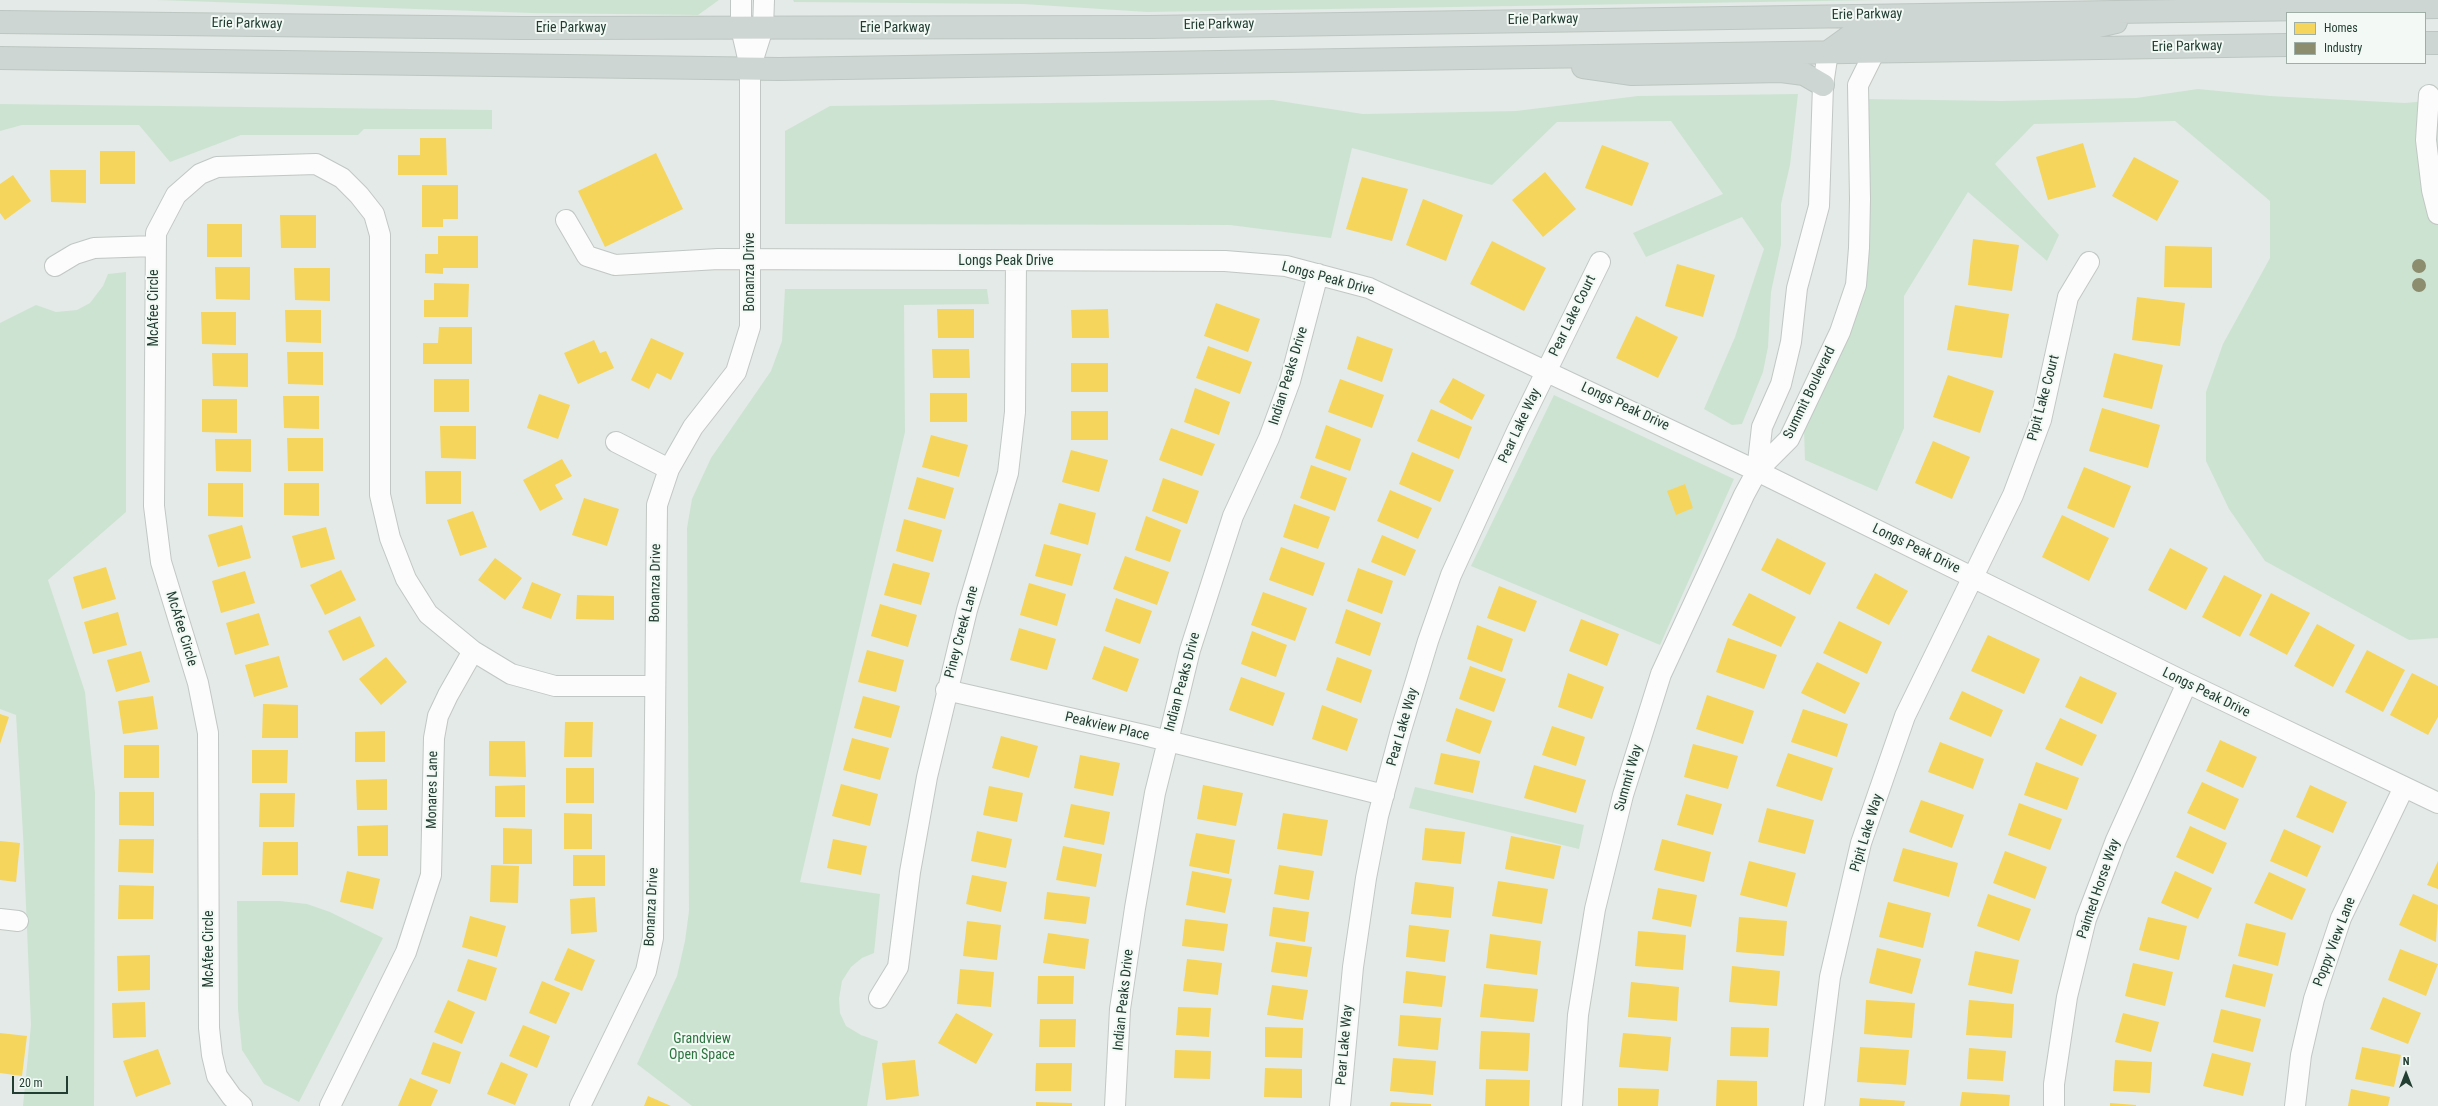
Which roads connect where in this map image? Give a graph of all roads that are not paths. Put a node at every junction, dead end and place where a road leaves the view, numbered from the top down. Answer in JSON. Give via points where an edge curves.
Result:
{"nodes":[{"id":1,"x":741,"y":0,"type":"edge"},
{"id":2,"x":764,"y":0,"type":"edge"},
{"id":3,"x":2438,"y":7,"type":"edge"},
{"id":4,"x":2161,"y":12,"type":"junction"},
{"id":5,"x":0,"y":22,"type":"edge"},
{"id":6,"x":741,"y":28,"type":"junction"},
{"id":7,"x":763,"y":28,"type":"junction"},
{"id":8,"x":2426,"y":43,"type":"edge"},
{"id":9,"x":2438,"y":43,"type":"edge"},
{"id":10,"x":2286,"y":45,"type":"edge"},
{"id":11,"x":1875,"y":51,"type":"junction"},
{"id":12,"x":1828,"y":52,"type":"junction"},
{"id":13,"x":0,"y":58,"type":"edge"},
{"id":14,"x":1506,"y":58,"type":"junction"},
{"id":15,"x":750,"y":69,"type":"junction"},
{"id":16,"x":1823,"y":85,"type":"junction"},
{"id":17,"x":2429,"y":95,"type":"dead end"},
{"id":18,"x":2438,"y":214,"type":"edge"},
{"id":19,"x":566,"y":220,"type":"dead end"},
{"id":20,"x":154,"y":246,"type":"junction"},
{"id":21,"x":749,"y":260,"type":"junction"},
{"id":22,"x":1016,"y":261,"type":"junction"},
{"id":23,"x":1600,"y":262,"type":"dead end"},
{"id":24,"x":2089,"y":262,"type":"dead end"},
{"id":25,"x":55,"y":266,"type":"dead end"},
{"id":26,"x":1318,"y":274,"type":"junction"},
{"id":27,"x":1546,"y":370,"type":"junction"},
{"id":28,"x":616,"y":442,"type":"dead end"},
{"id":29,"x":669,"y":469,"type":"junction"},
{"id":30,"x":1758,"y":471,"type":"junction"},
{"id":31,"x":1975,"y":578,"type":"junction"},
{"id":32,"x":472,"y":652,"type":"junction"},
{"id":33,"x":2186,"y":683,"type":"junction"},
{"id":34,"x":655,"y":686,"type":"junction"},
{"id":35,"x":946,"y":690,"type":"junction"},
{"id":36,"x":1168,"y":741,"type":"junction"},
{"id":37,"x":2404,"y":787,"type":"junction"},
{"id":38,"x":1384,"y":795,"type":"junction"},
{"id":39,"x":2438,"y":803,"type":"edge"},
{"id":40,"x":879,"y":998,"type":"dead end"},
{"id":41,"x":242,"y":1106,"type":"edge"},
{"id":42,"x":330,"y":1106,"type":"edge"},
{"id":43,"x":580,"y":1106,"type":"edge"},
{"id":44,"x":1115,"y":1106,"type":"edge"},
{"id":45,"x":1340,"y":1106,"type":"edge"},
{"id":46,"x":1572,"y":1106,"type":"edge"},
{"id":47,"x":1814,"y":1106,"type":"edge"},
{"id":48,"x":2054,"y":1106,"type":"edge"},
{"id":49,"x":2295,"y":1106,"type":"edge"}],
"edges":[{"from":1,"to":6,"type":"street"},
{"from":2,"to":7,"type":"street"},
{"from":3,"to":4,"type":"main road","name":"Erie Parkway"},
{"from":4,"to":7,"type":"main road","name":"Erie Parkway","via":[[1149,27]]},
{"from":4,"to":12,"type":"main road","via":[[2076,31],[1853,34]]},
{"from":5,"to":6,"type":"main road","name":"Erie Parkway"},
{"from":6,"to":7,"type":"main road","name":"Erie Parkway"},
{"from":6,"to":15,"type":"street"},
{"from":7,"to":15,"type":"street"},
{"from":8,"to":9,"type":"main road"},
{"from":10,"to":11,"type":"main road","name":"Erie Parkway"},
{"from":11,"to":12,"type":"main road","name":"Erie Parkway"},
{"from":11,"to":30,"type":"street","name":"Summit Boulevard","via":[[1858,85],[1860,199],[1856,285],[1840,332],[1789,439]]},
{"from":12,"to":14,"type":"main road","name":"Erie Parkway"},
{"from":12,"to":16,"type":"street","name":"Summit Boulevard"},
{"from":13,"to":15,"type":"main road","name":"Erie Parkway"},
{"from":14,"to":15,"type":"main road","name":"Erie Parkway"},
{"from":14,"to":16,"type":"main road","via":[[1632,74],[1781,71],[1804,74]]},
{"from":15,"to":21,"type":"street","name":"Bonanza Drive"},
{"from":16,"to":30,"type":"street","name":"Summit Boulevard","via":[[1819,206],[1797,288],[1791,342],[1781,384],[1762,427]]},
{"from":17,"to":18,"type":"street","via":[[2426,140],[2432,190]]},
{"from":19,"to":21,"type":"street","name":"Longs Peak Drive","via":[[587,256],[615,265],[718,259]]},
{"from":20,"to":25,"type":"street","via":[[94,248],[75,254]]},
{"from":20,"to":32,"type":"street","name":"McAfee Circle","via":[[156,233],[176,195],[200,174],[217,167],[316,164],[342,178],[374,214],[380,235],[380,495],[390,538],[406,579],[428,614]]},
{"from":20,"to":41,"type":"street","name":"McAfee Circle","via":[[154,522],[161,562],[198,683],[208,733],[209,1028],[217,1076]]},
{"from":21,"to":22,"type":"street","name":"Longs Peak Drive"},
{"from":21,"to":29,"type":"street","name":"Bonanza Drive","via":[[750,327],[736,372],[693,427]]},
{"from":22,"to":26,"type":"street","name":"Longs Peak Drive","via":[[1225,261],[1286,266]]},
{"from":22,"to":35,"type":"street","name":"Piney Creek Lane","via":[[1015,412],[1008,473]]},
{"from":23,"to":27,"type":"street","name":"Pear Lake Court"},
{"from":24,"to":31,"type":"street","name":"Pipit Lake Court","via":[[2068,297],[2041,420],[2013,495]]},
{"from":26,"to":27,"type":"street","name":"Longs Peak Drive","via":[[1369,288]]},
{"from":26,"to":36,"type":"street","name":"Indian Peaks Drive","via":[[1290,381],[1269,438],[1230,524],[1190,650]]},
{"from":27,"to":30,"type":"street","name":"Longs Peak Drive"},
{"from":27,"to":38,"type":"street","name":"Pear Lake Way","via":[[1451,575],[1428,641]]},
{"from":28,"to":29,"type":"street"},
{"from":29,"to":34,"type":"street","name":"Bonanza Drive","via":[[657,505]]},
{"from":30,"to":31,"type":"street","name":"Longs Peak Drive"},
{"from":30,"to":46,"type":"street","name":"Summit Way","via":[[1716,550],[1661,674],[1623,795],[1594,917],[1578,1015]]},
{"from":31,"to":33,"type":"street","name":"Longs Peak Drive"},
{"from":31,"to":47,"type":"street","name":"Pipit Lake Way","via":[[1905,716],[1861,843],[1830,977]]},
{"from":32,"to":34,"type":"street","via":[[511,674],[555,686]]},
{"from":32,"to":42,"type":"street","name":"Monares Lane","via":[[438,716],[434,738],[431,875],[406,952]]},
{"from":33,"to":37,"type":"street","name":"Longs Peak Drive"},
{"from":33,"to":48,"type":"street","name":"Painted Horse Way","via":[[2116,840],[2086,919],[2067,998],[2054,1084]]},
{"from":34,"to":43,"type":"street","name":"Bonanza Drive","via":[[653,938],[646,972]]},
{"from":35,"to":36,"type":"street","name":"Peakview Place"},
{"from":35,"to":40,"type":"street","name":"Piney Creek Lane","via":[[910,872],[898,967]]},
{"from":36,"to":38,"type":"street","name":"Peakview Place"},
{"from":36,"to":44,"type":"street","name":"Indian Peaks Drive","via":[[1155,793],[1134,908],[1120,1009]]},
{"from":37,"to":39,"type":"street","name":"Longs Peak Drive"},
{"from":37,"to":49,"type":"street","name":"Poppy View Lane","via":[[2341,918],[2314,999],[2301,1055]]},
{"from":38,"to":45,"type":"street","name":"Pear Lake Way","via":[[1366,878],[1353,967]]}]}
